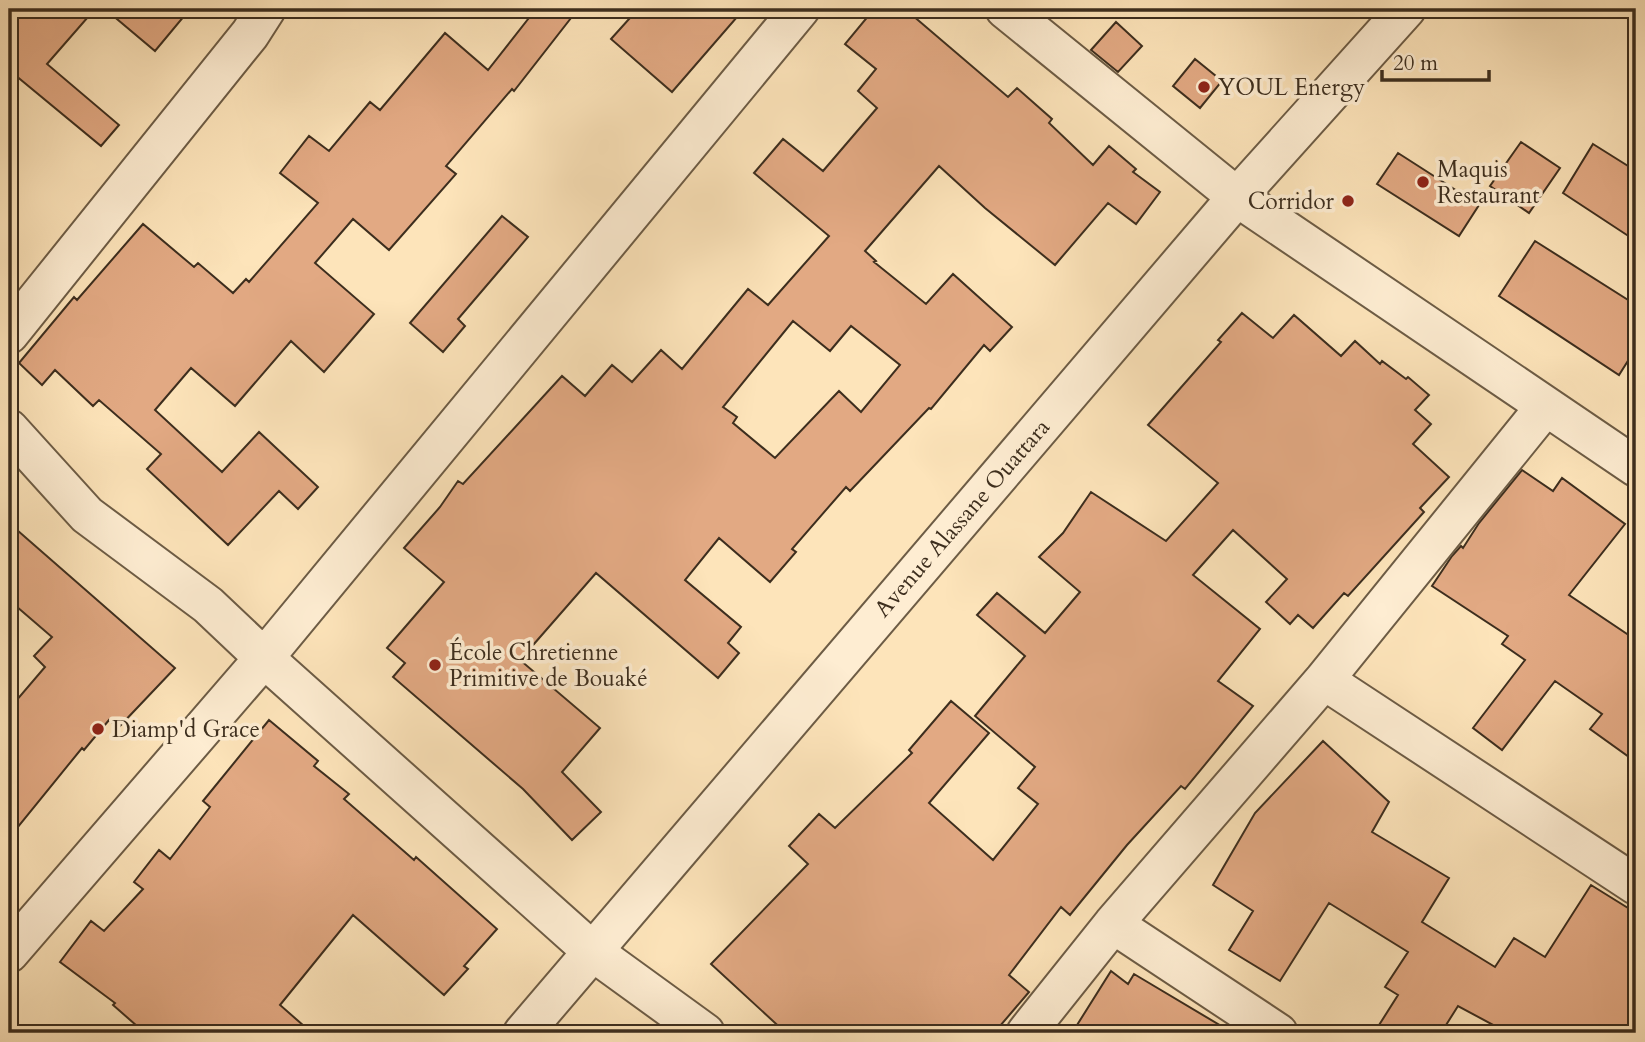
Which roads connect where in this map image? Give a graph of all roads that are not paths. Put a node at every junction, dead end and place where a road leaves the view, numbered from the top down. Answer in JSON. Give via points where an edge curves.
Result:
{"nodes":[{"id":1,"x":266,"y":9,"type":"edge"},
{"id":2,"x":800,"y":9,"type":"edge"},
{"id":3,"x":1005,"y":9,"type":"edge"},
{"id":4,"x":1406,"y":9,"type":"edge"},
{"id":5,"x":1237,"y":197,"type":"junction"},
{"id":6,"x":9,"y":334,"type":"edge"},
{"id":7,"x":1545,"y":407,"type":"junction"},
{"id":8,"x":9,"y":429,"type":"edge"},
{"id":9,"x":1636,"y":467,"type":"edge"},
{"id":10,"x":264,"y":658,"type":"junction"},
{"id":11,"x":1324,"y":680,"type":"junction"},
{"id":12,"x":1636,"y":885,"type":"edge"},
{"id":13,"x":1113,"y":925,"type":"junction"},
{"id":14,"x":592,"y":951,"type":"junction"},
{"id":15,"x":9,"y":953,"type":"edge"},
{"id":16,"x":523,"y":1033,"type":"edge"},
{"id":17,"x":705,"y":1033,"type":"edge"},
{"id":18,"x":1026,"y":1033,"type":"edge"},
{"id":19,"x":1278,"y":1033,"type":"edge"}],
"edges":[{"from":1,"to":6,"type":"street"},
{"from":2,"to":10,"type":"street"},
{"from":3,"to":5,"type":"street"},
{"from":4,"to":5,"type":"street","name":"Avenue Alassane Ouattara"},
{"from":5,"to":7,"type":"street"},
{"from":5,"to":14,"type":"street","name":"Avenue Alassane Ouattara"},
{"from":7,"to":9,"type":"street"},
{"from":7,"to":11,"type":"street"},
{"from":8,"to":10,"type":"street","via":[[86,515],[208,605]]},
{"from":10,"to":14,"type":"street"},
{"from":10,"to":15,"type":"street"},
{"from":11,"to":12,"type":"street"},
{"from":11,"to":13,"type":"street"},
{"from":13,"to":18,"type":"street"},
{"from":13,"to":19,"type":"street"},
{"from":14,"to":16,"type":"street","name":"Avenue Alassane Ouattara"},
{"from":14,"to":17,"type":"street"}]}
